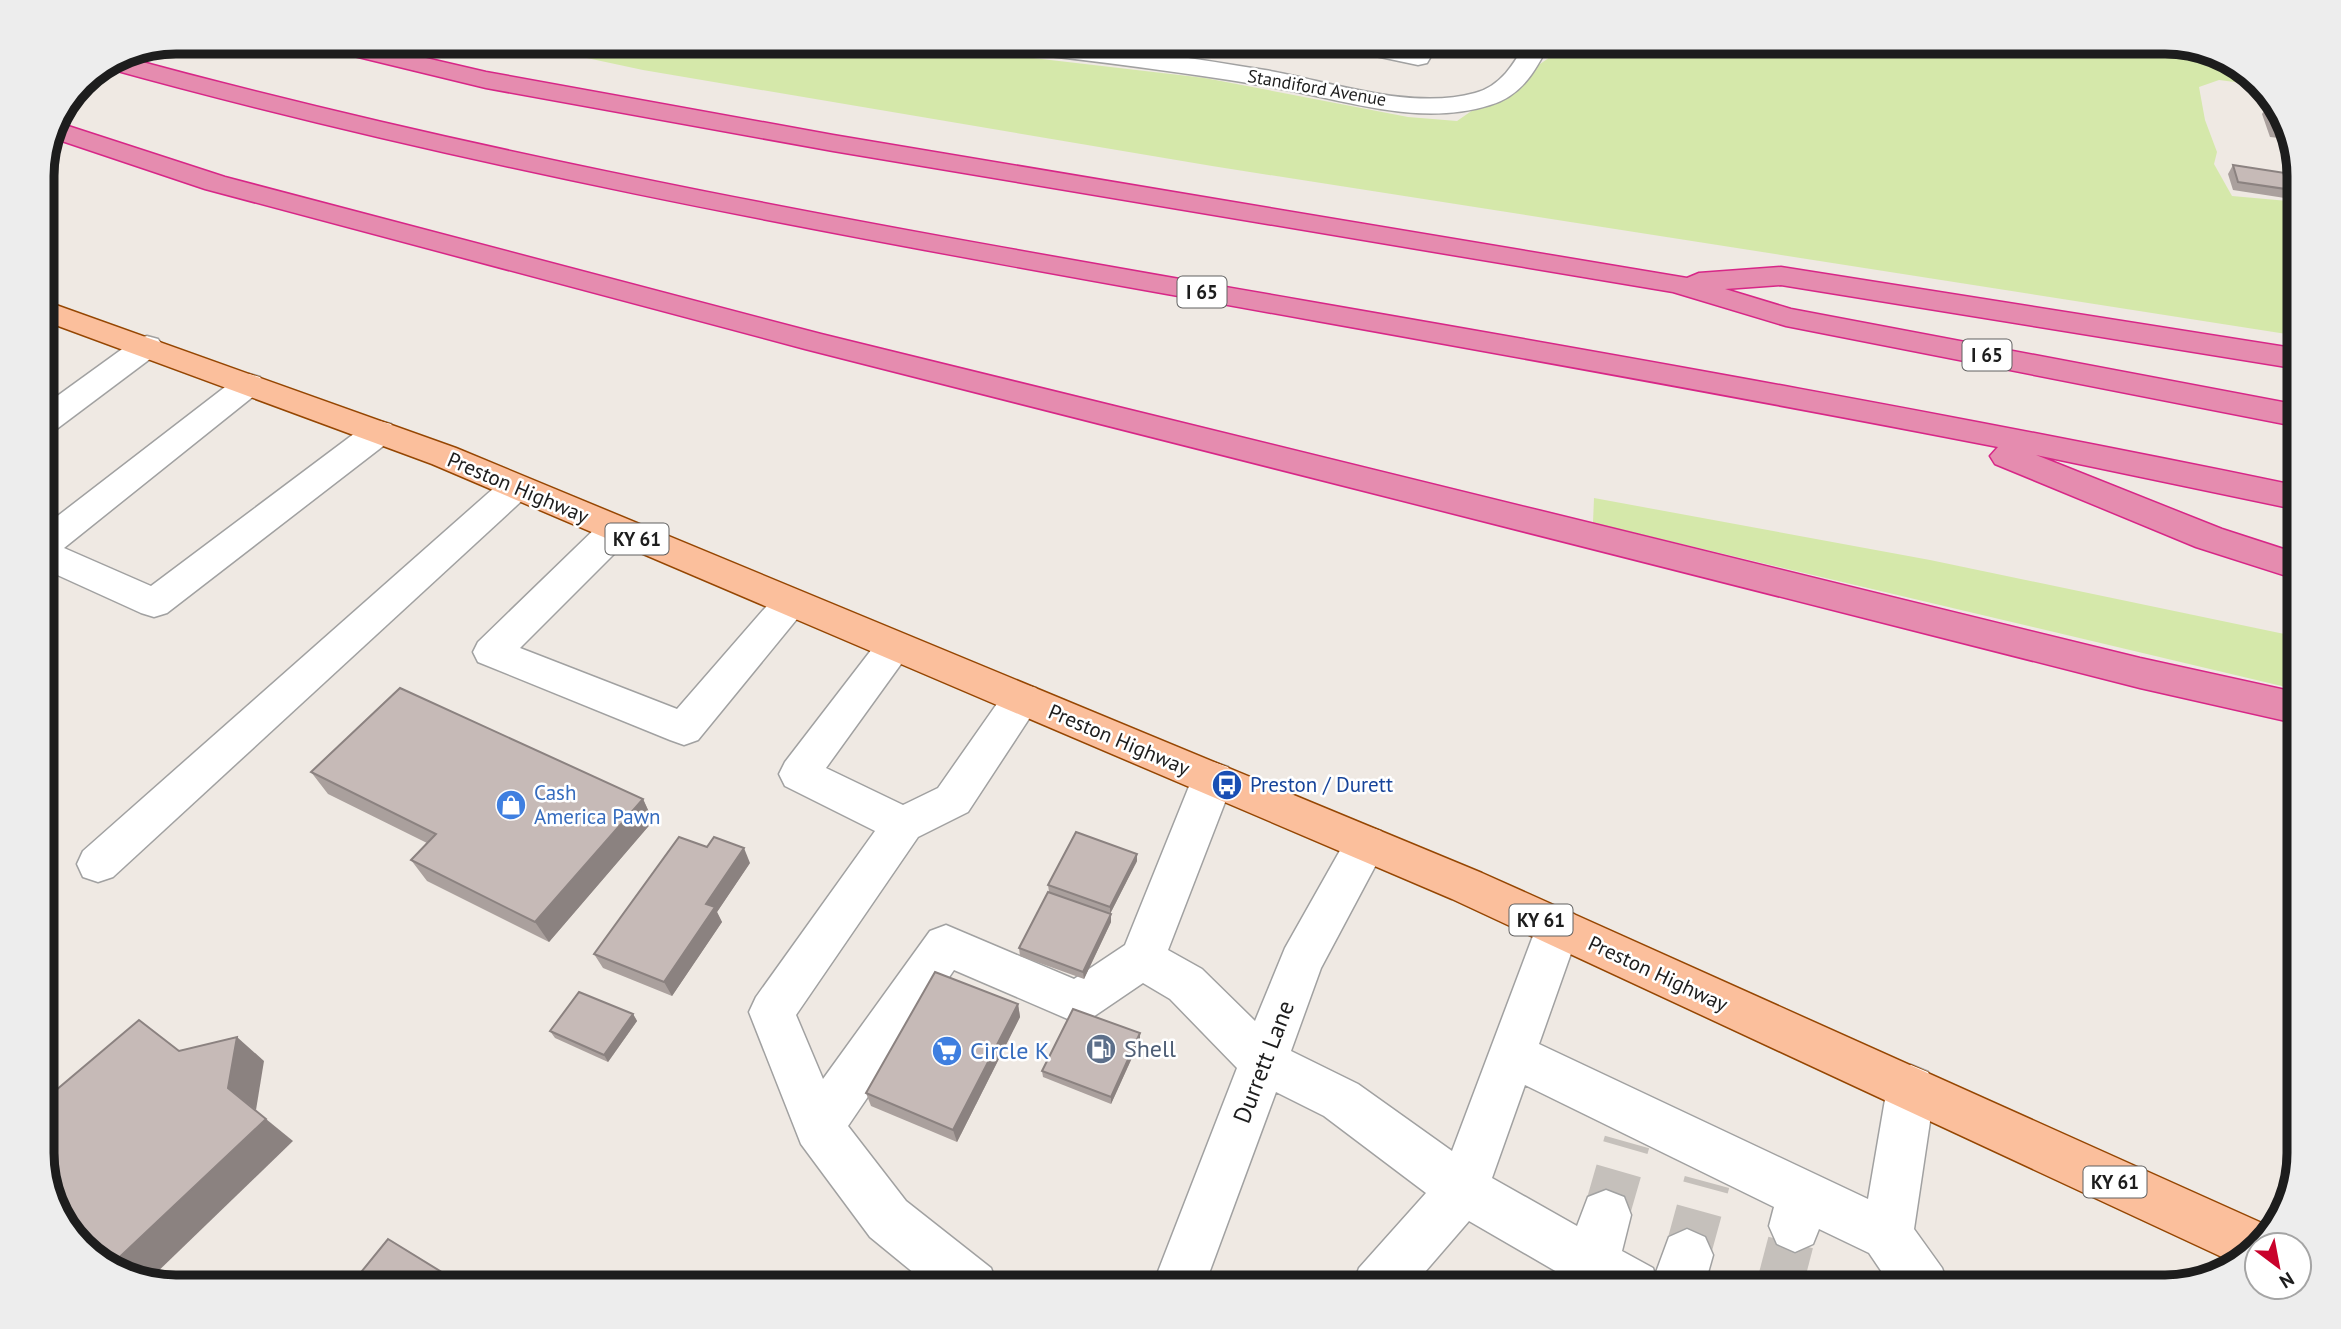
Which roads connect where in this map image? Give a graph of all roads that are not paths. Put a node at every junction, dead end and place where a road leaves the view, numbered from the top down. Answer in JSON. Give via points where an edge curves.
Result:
{"nodes":[{"id":1,"x":377,"y":54,"type":"edge"},
{"id":2,"x":1096,"y":54,"type":"edge"},
{"id":3,"x":1399,"y":54,"type":"edge"},
{"id":4,"x":1532,"y":54,"type":"edge"},
{"id":5,"x":1418,"y":58,"type":"dead end"},
{"id":6,"x":127,"y":65,"type":"edge"},
{"id":7,"x":63,"y":132,"type":"edge"},
{"id":8,"x":1677,"y":284,"type":"junction"},
{"id":9,"x":55,"y":314,"type":"edge"},
{"id":10,"x":147,"y":346,"type":"junction"},
{"id":11,"x":2286,"y":357,"type":"edge"},
{"id":12,"x":249,"y":384,"type":"junction"},
{"id":13,"x":55,"y":413,"type":"edge"},
{"id":14,"x":2286,"y":414,"type":"edge"},
{"id":15,"x":1927,"y":424,"type":"junction"},
{"id":16,"x":379,"y":432,"type":"junction"},
{"id":17,"x":516,"y":488,"type":"junction"},
{"id":18,"x":2286,"y":495,"type":"edge"},
{"id":19,"x":616,"y":530,"type":"junction"},
{"id":20,"x":55,"y":537,"type":"edge"},
{"id":21,"x":55,"y":559,"type":"edge"},
{"id":22,"x":2286,"y":563,"type":"edge"},
{"id":23,"x":791,"y":603,"type":"junction"},
{"id":24,"x":895,"y":646,"type":"junction"},
{"id":25,"x":1022,"y":699,"type":"junction"},
{"id":26,"x":2287,"y":706,"type":"edge"},
{"id":27,"x":1213,"y":779,"type":"junction"},
{"id":28,"x":903,"y":825,"type":"junction"},
{"id":29,"x":1366,"y":844,"type":"junction"},
{"id":30,"x":98,"y":863,"type":"dead end"},
{"id":31,"x":1558,"y":928,"type":"junction"},
{"id":32,"x":1142,"y":959,"type":"junction"},
{"id":33,"x":1510,"y":1054,"type":"junction"},
{"id":34,"x":1264,"y":1062,"type":"junction"},
{"id":35,"x":1911,"y":1088,"type":"junction"},
{"id":36,"x":818,"y":1127,"type":"junction"},
{"id":37,"x":1463,"y":1189,"type":"junction"},
{"id":38,"x":1606,"y":1214,"type":"tunnel mouth"},
{"id":39,"x":1887,"y":1235,"type":"junction"},
{"id":40,"x":2243,"y":1240,"type":"edge"},
{"id":41,"x":957,"y":1275,"type":"edge"},
{"id":42,"x":1183,"y":1275,"type":"edge"},
{"id":43,"x":1388,"y":1275,"type":"edge"},
{"id":44,"x":1613,"y":1275,"type":"edge"},
{"id":45,"x":1915,"y":1275,"type":"edge"}],
"edges":[{"from":1,"to":8,"type":"highway","number":"I 65","via":[[486,80],[833,143]]},
{"from":2,"to":4,"type":"street","name":"Standiford Avenue","via":[[1417,105],[1449,106],[1505,91]]},
{"from":3,"to":5,"type":"street"},
{"from":6,"to":15,"type":"highway","number":"I 65","via":[[332,120],[715,205]]},
{"from":7,"to":26,"type":"highway","via":[[215,183],[830,346]]},
{"from":8,"to":11,"type":"highway","via":[[1781,276]]},
{"from":8,"to":14,"type":"highway","number":"I 65","via":[[1786,317]]},
{"from":9,"to":10,"type":"main road","name":"Preston Highway","number":"KY 61"},
{"from":10,"to":12,"type":"main road","name":"Preston Highway","number":"KY 61"},
{"from":10,"to":13,"type":"street"},
{"from":12,"to":16,"type":"main road","name":"Preston Highway","number":"KY 61"},
{"from":12,"to":20,"type":"street"},
{"from":15,"to":18,"type":"highway","number":"I 65"},
{"from":15,"to":22,"type":"highway","via":[[2209,538]]},
{"from":16,"to":17,"type":"main road","name":"Preston Highway","number":"KY 61"},
{"from":16,"to":21,"type":"street","via":[[154,603]]},
{"from":17,"to":19,"type":"main road","name":"Preston Highway","number":"KY 61"},
{"from":17,"to":30,"type":"street"},
{"from":19,"to":23,"type":"main road","name":"Preston Highway","number":"KY 61"},
{"from":19,"to":23,"type":"street","via":[[492,652],[684,729]]},
{"from":23,"to":24,"type":"main road","name":"Preston Highway","number":"KY 61"},
{"from":24,"to":25,"type":"main road","name":"Preston Highway","number":"KY 61"},
{"from":24,"to":28,"type":"street","via":[[799,774]]},
{"from":25,"to":27,"type":"main road","name":"Preston Highway","number":"KY 61"},
{"from":25,"to":28,"type":"street","via":[[953,800]]},
{"from":27,"to":29,"type":"main road","name":"Preston Highway","number":"KY 61"},
{"from":27,"to":32,"type":"street"},
{"from":28,"to":36,"type":"street","via":[[772,1012]]},
{"from":29,"to":31,"type":"main road","name":"Preston Highway","number":"KY 61"},
{"from":29,"to":34,"type":"street","name":"Durrett Lane","via":[[1301,962]]},
{"from":31,"to":33,"type":"street"},
{"from":31,"to":35,"type":"main road","name":"Preston Highway","number":"KY 61"},
{"from":32,"to":34,"type":"street","via":[[1186,984]]},
{"from":32,"to":36,"type":"street","via":[[1076,1002],[946,945]]},
{"from":33,"to":37,"type":"street"},
{"from":33,"to":39,"type":"street","via":[[1631,1128],[1799,1211]]},
{"from":34,"to":37,"type":"street","via":[[1341,1100]]},
{"from":34,"to":42,"type":"street","name":"Durrett Lane"},
{"from":35,"to":39,"type":"street"},
{"from":35,"to":40,"type":"main road","name":"Preston Highway","number":"KY 61"},
{"from":36,"to":41,"type":"street","via":[[888,1219]]},
{"from":37,"to":43,"type":"street"},
{"from":37,"to":44,"type":"street"},
{"from":38,"to":44,"type":"street"},
{"from":39,"to":45,"type":"street"}]}
